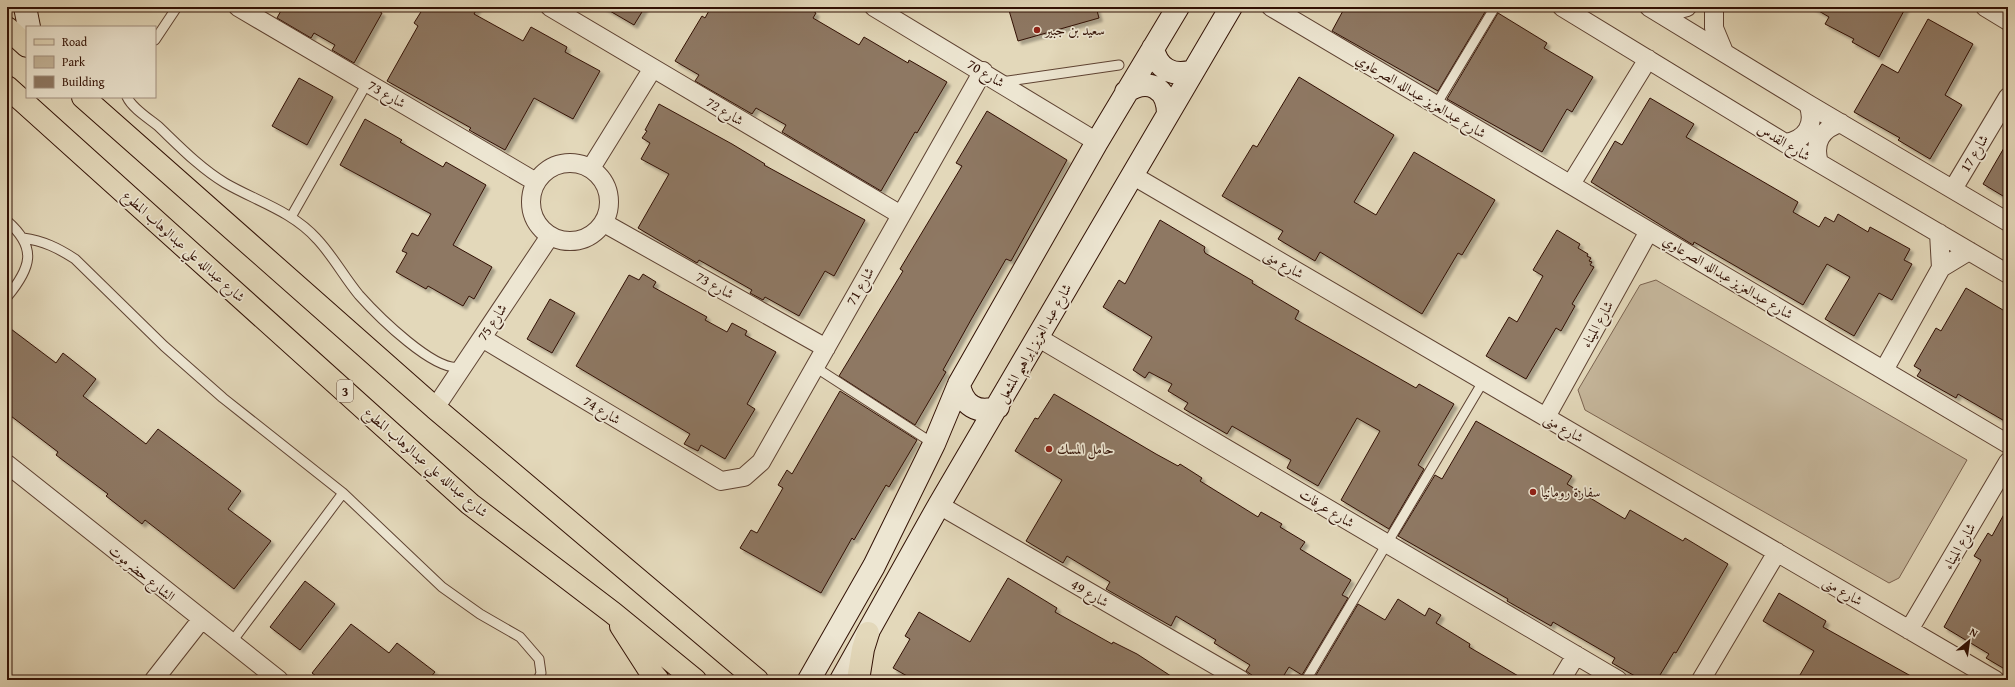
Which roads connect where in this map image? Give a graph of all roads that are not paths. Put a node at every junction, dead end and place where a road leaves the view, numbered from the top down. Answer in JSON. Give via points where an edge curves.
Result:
{"nodes":[{"id":1,"x":25,"y":7,"type":"edge"},
{"id":2,"x":177,"y":7,"type":"edge"},
{"id":3,"x":238,"y":7,"type":"edge"},
{"id":4,"x":550,"y":7,"type":"edge"},
{"id":5,"x":1178,"y":7,"type":"edge"},
{"id":6,"x":1231,"y":7,"type":"edge"},
{"id":7,"x":1271,"y":7,"type":"edge"},
{"id":8,"x":1495,"y":7,"type":"edge"},
{"id":9,"x":1562,"y":7,"type":"edge"},
{"id":10,"x":1687,"y":7,"type":"edge"},
{"id":11,"x":1714,"y":7,"type":"edge"},
{"id":12,"x":1985,"y":7,"type":"edge"},
{"id":13,"x":880,"y":9,"type":"edge"},
{"id":14,"x":1655,"y":10,"type":"edge"},
{"id":15,"x":2008,"y":21,"type":"edge"},
{"id":16,"x":29,"y":26,"type":"edge"},
{"id":17,"x":7,"y":28,"type":"edge"},
{"id":18,"x":156,"y":38,"type":"edge"},
{"id":19,"x":26,"y":45,"type":"edge"},
{"id":20,"x":1153,"y":48,"type":"junction"},
{"id":21,"x":1724,"y":52,"type":"junction"},
{"id":22,"x":1648,"y":59,"type":"junction"},
{"id":23,"x":1119,"y":65,"type":"dead end"},
{"id":24,"x":653,"y":68,"type":"junction"},
{"id":25,"x":983,"y":71,"type":"junction"},
{"id":26,"x":1193,"y":71,"type":"junction"},
{"id":27,"x":1001,"y":82,"type":"junction"},
{"id":28,"x":367,"y":83,"type":"junction"},
{"id":29,"x":7,"y":87,"type":"edge"},
{"id":30,"x":1126,"y":92,"type":"junction"},
{"id":31,"x":2008,"y":97,"type":"edge"},
{"id":32,"x":84,"y":98,"type":"edge"},
{"id":33,"x":128,"y":98,"type":"edge"},
{"id":34,"x":1436,"y":104,"type":"junction"},
{"id":35,"x":1808,"y":104,"type":"junction"},
{"id":36,"x":1168,"y":114,"type":"junction"},
{"id":37,"x":1841,"y":123,"type":"junction"},
{"id":38,"x":1097,"y":142,"type":"junction"},
{"id":39,"x":1785,"y":143,"type":"junction"},
{"id":40,"x":1819,"y":163,"type":"junction"},
{"id":41,"x":591,"y":168,"type":"junction"},
{"id":42,"x":1132,"y":175,"type":"junction"},
{"id":43,"x":536,"y":182,"type":"junction"},
{"id":44,"x":1571,"y":184,"type":"junction"},
{"id":45,"x":1952,"y":189,"type":"junction"},
{"id":46,"x":901,"y":215,"type":"junction"},
{"id":47,"x":291,"y":217,"type":"junction"},
{"id":48,"x":7,"y":220,"type":"edge"},
{"id":49,"x":2008,"y":222,"type":"edge"},
{"id":50,"x":604,"y":223,"type":"junction"},
{"id":51,"x":1649,"y":231,"type":"junction"},
{"id":52,"x":1939,"y":233,"type":"junction"},
{"id":53,"x":550,"y":236,"type":"junction"},
{"id":54,"x":23,"y":238,"type":"junction"},
{"id":55,"x":1969,"y":251,"type":"junction"},
{"id":56,"x":1941,"y":268,"type":"junction"},
{"id":57,"x":2008,"y":274,"type":"edge"},
{"id":58,"x":7,"y":297,"type":"edge"},
{"id":59,"x":1037,"y":337,"type":"junction"},
{"id":60,"x":482,"y":338,"type":"junction"},
{"id":61,"x":826,"y":348,"type":"junction"},
{"id":62,"x":463,"y":366,"type":"junction"},
{"id":63,"x":815,"y":366,"type":"junction"},
{"id":64,"x":1884,"y":370,"type":"junction"},
{"id":65,"x":1484,"y":380,"type":"junction"},
{"id":66,"x":959,"y":384,"type":"junction"},
{"id":67,"x":998,"y":407,"type":"junction"},
{"id":68,"x":435,"y":408,"type":"junction"},
{"id":69,"x":1546,"y":417,"type":"junction"},
{"id":70,"x":934,"y":444,"type":"junction"},
{"id":71,"x":2008,"y":444,"type":"edge"},
{"id":72,"x":2008,"y":462,"type":"edge"},
{"id":73,"x":7,"y":464,"type":"edge"},
{"id":74,"x":721,"y":481,"type":"joint"},
{"id":75,"x":343,"y":493,"type":"junction"},
{"id":76,"x":939,"y":505,"type":"junction"},
{"id":77,"x":1387,"y":544,"type":"junction"},
{"id":78,"x":1777,"y":552,"type":"junction"},
{"id":79,"x":613,"y":613,"type":"junction"},
{"id":80,"x":201,"y":620,"type":"junction"},
{"id":81,"x":1909,"y":630,"type":"junction"},
{"id":82,"x":868,"y":633,"type":"junction"},
{"id":83,"x":231,"y":643,"type":"junction"},
{"id":84,"x":1576,"y":655,"type":"junction"},
{"id":85,"x":154,"y":680,"type":"edge"},
{"id":86,"x":278,"y":680,"type":"edge"},
{"id":87,"x":538,"y":680,"type":"edge"},
{"id":88,"x":658,"y":680,"type":"edge"},
{"id":89,"x":695,"y":680,"type":"edge"},
{"id":90,"x":757,"y":680,"type":"edge"},
{"id":91,"x":810,"y":680,"type":"edge"},
{"id":92,"x":841,"y":680,"type":"edge"},
{"id":93,"x":858,"y":680,"type":"edge"},
{"id":94,"x":1240,"y":680,"type":"edge"},
{"id":95,"x":1306,"y":680,"type":"edge"},
{"id":96,"x":1561,"y":680,"type":"edge"},
{"id":97,"x":1618,"y":680,"type":"edge"},
{"id":98,"x":1701,"y":680,"type":"edge"},
{"id":99,"x":1995,"y":680,"type":"edge"}],
"edges":[{"from":1,"to":16,"type":"main road"},
{"from":2,"to":18,"type":"lane"},
{"from":3,"to":28,"type":"street","name":"شارع 73"},
{"from":4,"to":24,"type":"street","name":"شارع 72"},
{"from":5,"to":20,"type":"main road"},
{"from":6,"to":26,"type":"main road","name":"شارع عبد العزيز إبراهيم المشعل"},
{"from":7,"to":34,"type":"street","name":"شارع عبدالعزيز عبدالله الصرعاوي"},
{"from":8,"to":34,"type":"lane"},
{"from":9,"to":22,"type":"street","name":"شارع القدس"},
{"from":10,"to":14,"type":"street"},
{"from":11,"to":21,"type":"street","via":[[1714,28]]},
{"from":12,"to":15,"type":"street"},
{"from":13,"to":25,"type":"street","name":"شارع 70"},
{"from":14,"to":21,"type":"street"},
{"from":17,"to":19,"type":"main road"},
{"from":20,"to":26,"type":"main road","via":[[1159,65],[1166,70],[1175,74]]},
{"from":20,"to":30,"type":"main road"},
{"from":21,"to":35,"type":"street"},
{"from":22,"to":39,"type":"street","name":"شارع القدس"},
{"from":22,"to":44,"type":"street"},
{"from":23,"to":27,"type":"lane"},
{"from":24,"to":41,"type":"street"},
{"from":24,"to":46,"type":"street","name":"شارع 72"},
{"from":25,"to":27,"type":"street","name":"شارع 70"},
{"from":25,"to":46,"type":"street","name":"شارع 71"},
{"from":26,"to":36,"type":"main road","name":"شارع عبد العزيز إبراهيم المشعل"},
{"from":27,"to":38,"type":"street","name":"شارع 70"},
{"from":28,"to":43,"type":"street","name":"شارع 73"},
{"from":28,"to":47,"type":"lane"},
{"from":29,"to":79,"type":"main road","name":"شارع عبدالله علي عبدالوهاب المطوع","number":"3","via":[[470,504]]},
{"from":30,"to":36,"type":"main road","via":[[1135,86],[1146,84],[1156,87],[1164,94]]},
{"from":30,"to":38,"type":"main road"},
{"from":31,"to":45,"type":"street","name":"شارع 17"},
{"from":32,"to":68,"type":"main road"},
{"from":33,"to":47,"type":"lane","via":[[207,171]]},
{"from":34,"to":44,"type":"street","name":"شارع عبدالعزيز عبدالله الصرعاوي"},
{"from":35,"to":37,"type":"street"},
{"from":35,"to":39,"type":"street","via":[[1811,122],[1808,130],[1798,140]]},
{"from":36,"to":42,"type":"main road","name":"شارع عبد العزيز إبراهيم المشعل"},
{"from":37,"to":40,"type":"street","via":[[1832,126],[1819,137],[1816,146]]},
{"from":37,"to":45,"type":"street"},
{"from":38,"to":66,"type":"main road"},
{"from":39,"to":40,"type":"street","name":"شارع القدس"},
{"from":40,"to":52,"type":"street","name":"شارع القدس"},
{"from":41,"to":43,"type":"street","via":[[576,162],[561,164],[547,170]]},
{"from":41,"to":50,"type":"street","via":[[602,178],[609,192],[610,208]]},
{"from":42,"to":59,"type":"main road","name":"شارع عبد العزيز إبراهيم المشعل"},
{"from":42,"to":65,"type":"street","name":"شارع منى"},
{"from":43,"to":53,"type":"street","via":[[531,196],[532,212],[538,225]]},
{"from":44,"to":51,"type":"street","name":"شارع عبدالعزيز عبدالله الصرعاوي"},
{"from":45,"to":49,"type":"street"},
{"from":46,"to":61,"type":"street","name":"شارع 71"},
{"from":47,"to":62,"type":"lane","via":[[317,238],[359,294],[416,349],[442,364],[458,368]]},
{"from":48,"to":54,"type":"lane"},
{"from":50,"to":53,"type":"street","via":[[594,234],[580,240],[564,241]]},
{"from":50,"to":61,"type":"street","name":"شارع 73"},
{"from":51,"to":64,"type":"street","name":"شارع عبدالعزيز عبدالله الصرعاوي"},
{"from":51,"to":69,"type":"street","name":"شارع الميناء"},
{"from":52,"to":55,"type":"street","name":"شارع القدس"},
{"from":52,"to":56,"type":"street"},
{"from":53,"to":60,"type":"street","name":"شارع 75"},
{"from":54,"to":58,"type":"lane","via":[[28,250],[26,269],[19,283]]},
{"from":54,"to":75,"type":"lane","via":[[42,241],[75,259],[182,362]]},
{"from":55,"to":56,"type":"street"},
{"from":55,"to":57,"type":"street","name":"شارع القدس"},
{"from":56,"to":64,"type":"street"},
{"from":59,"to":67,"type":"main road","name":"شارع عبد العزيز إبراهيم المشعل"},
{"from":59,"to":77,"type":"street","name":"شارع عرفات"},
{"from":60,"to":62,"type":"street","name":"شارع 75"},
{"from":60,"to":74,"type":"street","name":"شارع 74"},
{"from":61,"to":63,"type":"street","name":"شارع 71"},
{"from":62,"to":68,"type":"street","name":"شارع 75"},
{"from":63,"to":70,"type":"lane"},
{"from":63,"to":74,"type":"street","name":"شارع 71","via":[[761,462],[744,477]]},
{"from":64,"to":71,"type":"street","name":"شارع عبدالعزيز عبدالله الصرعاوي"},
{"from":65,"to":69,"type":"street","name":"شارع منى"},
{"from":65,"to":77,"type":"lane"},
{"from":66,"to":67,"type":"main road","via":[[960,394],[972,408],[991,410]]},
{"from":66,"to":70,"type":"main road"},
{"from":67,"to":76,"type":"main road","name":"شارع عبد العزيز إبراهيم المشعل"},
{"from":68,"to":90,"type":"main road"},
{"from":69,"to":78,"type":"street","name":"شارع منى"},
{"from":70,"to":91,"type":"main road","via":[[874,566]]},
{"from":72,"to":81,"type":"street","name":"شارع الميناء"},
{"from":73,"to":80,"type":"street","name":"الشارع حضرموت"},
{"from":75,"to":83,"type":"lane"},
{"from":75,"to":87,"type":"lane","via":[[442,587],[480,614],[520,637],[539,659],[541,673]]},
{"from":76,"to":82,"type":"main road","name":"شارع عبد العزيز إبراهيم المشعل"},
{"from":76,"to":94,"type":"street","name":"شارع 49"},
{"from":77,"to":84,"type":"street","name":"شارع عرفات"},
{"from":77,"to":95,"type":"lane"},
{"from":78,"to":81,"type":"street","name":"شارع منى"},
{"from":78,"to":98,"type":"street"},
{"from":79,"to":88,"type":"main road","via":[[637,654]]},
{"from":79,"to":89,"type":"main road","name":"شارع عبدالله علي عبدالوهاب المطوع","number":"3"},
{"from":80,"to":83,"type":"street","name":"الشارع حضرموت"},
{"from":80,"to":85,"type":"street"},
{"from":81,"to":99,"type":"street","name":"شارع منى"},
{"from":82,"to":92,"type":"main road","name":"شارع عبد العزيز إبراهيم المشعل"},
{"from":82,"to":93,"type":"main road"},
{"from":83,"to":86,"type":"street","name":"الشارع حضرموت"},
{"from":84,"to":96,"type":"street"},
{"from":84,"to":97,"type":"street","name":"شارع عرفات"}]}
